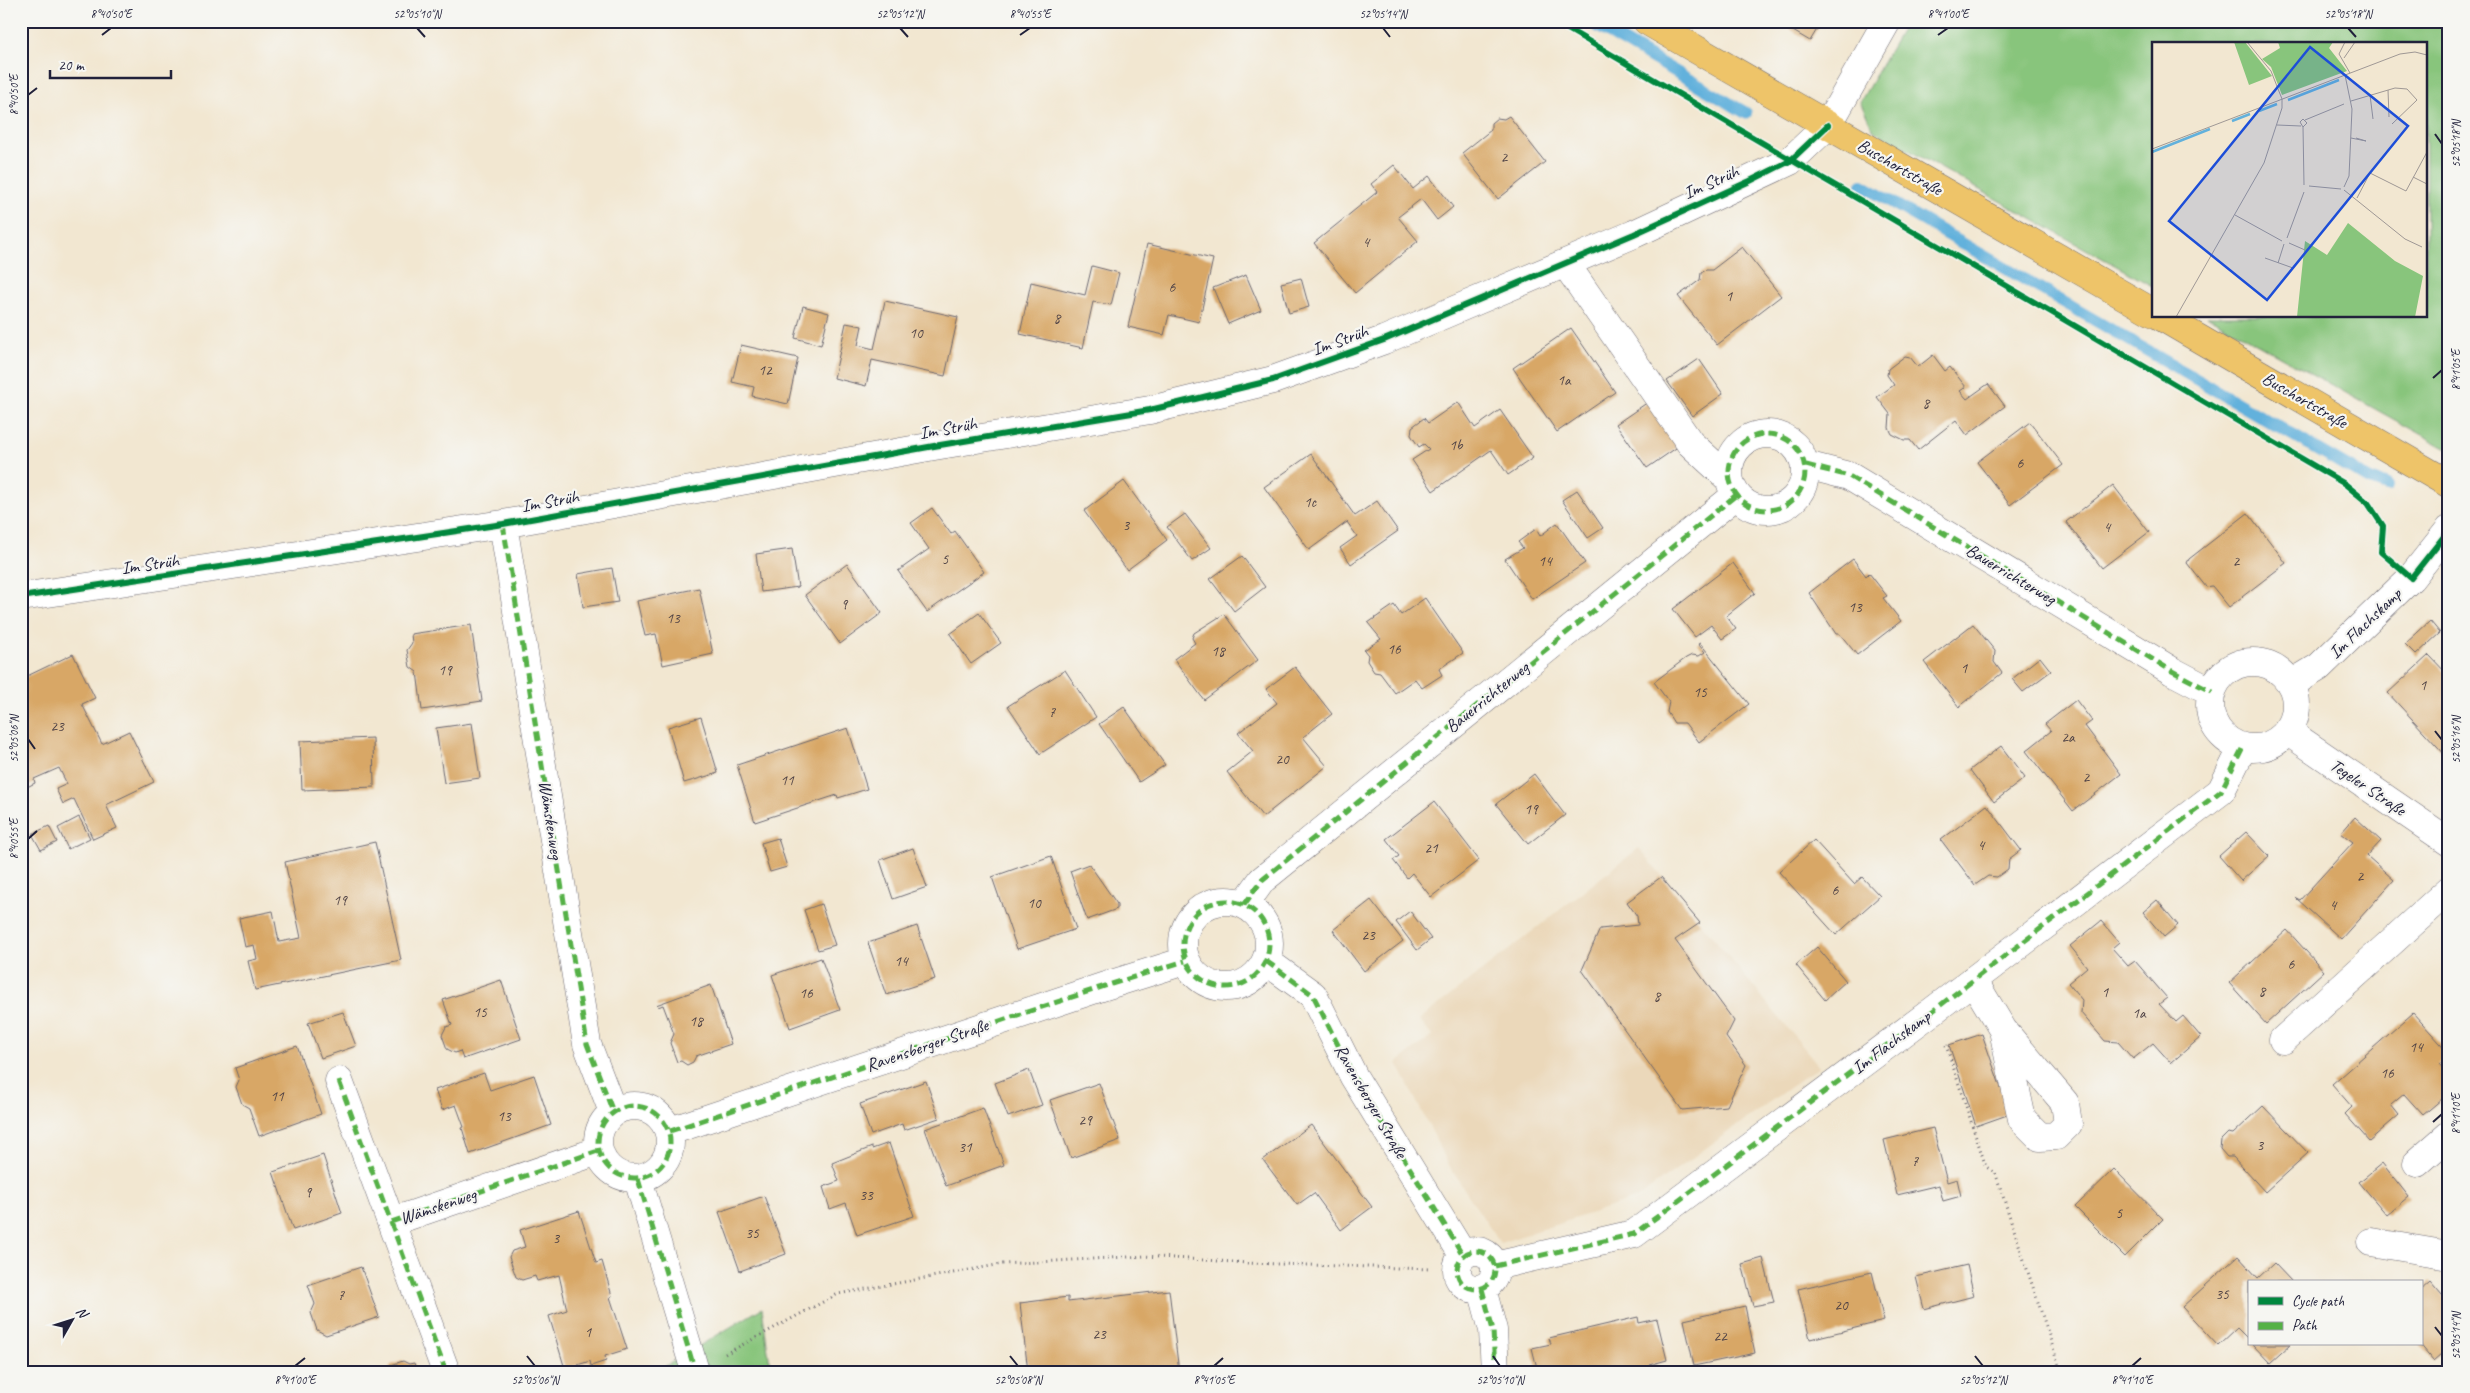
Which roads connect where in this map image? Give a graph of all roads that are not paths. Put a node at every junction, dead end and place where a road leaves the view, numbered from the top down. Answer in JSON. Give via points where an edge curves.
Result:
{"nodes":[{"id":1,"x":1646,"y":21,"type":"edge"},
{"id":2,"x":1887,"y":21,"type":"edge"},
{"id":3,"x":1828,"y":125,"type":"junction"},
{"id":4,"x":1565,"y":263,"type":"junction"},
{"id":5,"x":2152,"y":311,"type":"edge"},
{"id":6,"x":2163,"y":318,"type":"edge"},
{"id":7,"x":1806,"y":465,"type":"junction"},
{"id":8,"x":2449,"y":484,"type":"edge"},
{"id":9,"x":1732,"y":487,"type":"junction"},
{"id":10,"x":503,"y":524,"type":"junction"},
{"id":11,"x":2449,"y":530,"type":"edge"},
{"id":12,"x":21,"y":597,"type":"edge"},
{"id":13,"x":2291,"y":684,"type":"junction"},
{"id":14,"x":2212,"y":692,"type":"junction"},
{"id":15,"x":2287,"y":731,"type":"junction"},
{"id":16,"x":2243,"y":747,"type":"junction"},
{"id":17,"x":2449,"y":842,"type":"edge"},
{"id":18,"x":2449,"y":890,"type":"edge"},
{"id":19,"x":1244,"y":905,"type":"junction"},
{"id":20,"x":1185,"y":961,"type":"junction"},
{"id":21,"x":1266,"y":961,"type":"junction"},
{"id":22,"x":1973,"y":980,"type":"junction"},
{"id":23,"x":2003,"y":1030,"type":"dead end"},
{"id":24,"x":2283,"y":1040,"type":"dead end"},
{"id":25,"x":339,"y":1081,"type":"dead end"},
{"id":26,"x":613,"y":1112,"type":"junction"},
{"id":27,"x":670,"y":1131,"type":"junction"},
{"id":28,"x":2449,"y":1135,"type":"edge"},
{"id":29,"x":598,"y":1151,"type":"junction"},
{"id":30,"x":2417,"y":1163,"type":"dead end"},
{"id":31,"x":638,"y":1180,"type":"junction"},
{"id":32,"x":391,"y":1222,"type":"junction"},
{"id":33,"x":2371,"y":1242,"type":"dead end"},
{"id":34,"x":2449,"y":1255,"type":"edge"},
{"id":35,"x":1489,"y":1277,"type":"junction"},
{"id":36,"x":695,"y":1371,"type":"edge"},
{"id":37,"x":446,"y":1372,"type":"edge"},
{"id":38,"x":1495,"y":1372,"type":"edge"}],
"edges":[{"from":1,"to":3,"type":"main road","name":"Buschortstraße"},
{"from":2,"to":3,"type":"street","name":"Im Strüh"},
{"from":3,"to":4,"type":"street","name":"Im Strüh","via":[[1790,160]]},
{"from":3,"to":5,"type":"main road","name":"Buschortstraße"},
{"from":4,"to":9,"type":"street","via":[[1690,444]]},
{"from":4,"to":10,"type":"street","name":"Im Strüh","via":[[1384,340],[1273,380],[1150,410]]},
{"from":6,"to":8,"type":"main road","name":"Buschortstraße"},
{"from":7,"to":9,"type":"street","via":[[1804,486],[1792,503],[1773,511],[1752,508]]},
{"from":7,"to":9,"type":"street","via":[[1795,444],[1780,436],[1773,433],[1749,436],[1732,454]]},
{"from":7,"to":14,"type":"street","name":"Bauerrichterweg","via":[[1849,476]]},
{"from":9,"to":19,"type":"street","name":"Bauerrichterweg","via":[[1262,880]]},
{"from":10,"to":12,"type":"street","name":"Im Strüh"},
{"from":10,"to":26,"type":"street","name":"Wämskenweg","via":[[587,1044]]},
{"from":11,"to":13,"type":"street","name":"Im Flachskamp","via":[[2404,585],[2319,667]]},
{"from":13,"to":14,"type":"street","via":[[2278,669],[2259,662],[2239,664],[2222,675]]},
{"from":13,"to":15,"type":"street","via":[[2296,700],[2295,716]]},
{"from":14,"to":16,"type":"street","via":[[2210,710],[2216,726],[2227,739]]},
{"from":15,"to":16,"type":"street","via":[[2275,742],[2260,747]]},
{"from":15,"to":17,"type":"street","name":"Tegeler Straße"},
{"from":16,"to":22,"type":"street","name":"Im Flachskamp","via":[[2221,791]]},
{"from":18,"to":24,"type":"street"},
{"from":19,"to":20,"type":"street","via":[[1227,901],[1210,903],[1195,913],[1186,927],[1182,944]]},
{"from":19,"to":21,"type":"street","via":[[1261,919],[1269,939]]},
{"from":20,"to":21,"type":"street","via":[[1198,978],[1216,987],[1236,987],[1255,977]]},
{"from":20,"to":27,"type":"street","name":"Ravensberger Straße"},
{"from":21,"to":35,"type":"street","name":"Ravensberger Straße","via":[[1313,995],[1354,1077],[1460,1262],[1460,1281],[1470,1288]]},
{"from":22,"to":23,"type":"street"},
{"from":22,"to":35,"type":"street","name":"Im Flachskamp","via":[[1634,1234]]},
{"from":25,"to":32,"type":"street","name":"Wämskenweg"},
{"from":26,"to":27,"type":"street","via":[[629,1106],[646,1107],[661,1116]]},
{"from":26,"to":29,"type":"street","via":[[603,1122],[598,1136]]},
{"from":27,"to":31,"type":"street","via":[[670,1153],[658,1171]]},
{"from":28,"to":30,"type":"street"},
{"from":29,"to":31,"type":"street","via":[[606,1167],[620,1177]]},
{"from":29,"to":32,"type":"street","name":"Wämskenweg"},
{"from":31,"to":36,"type":"street"},
{"from":32,"to":37,"type":"street","name":"Wämskenweg"},
{"from":33,"to":34,"type":"street"},
{"from":35,"to":38,"type":"street"}]}
